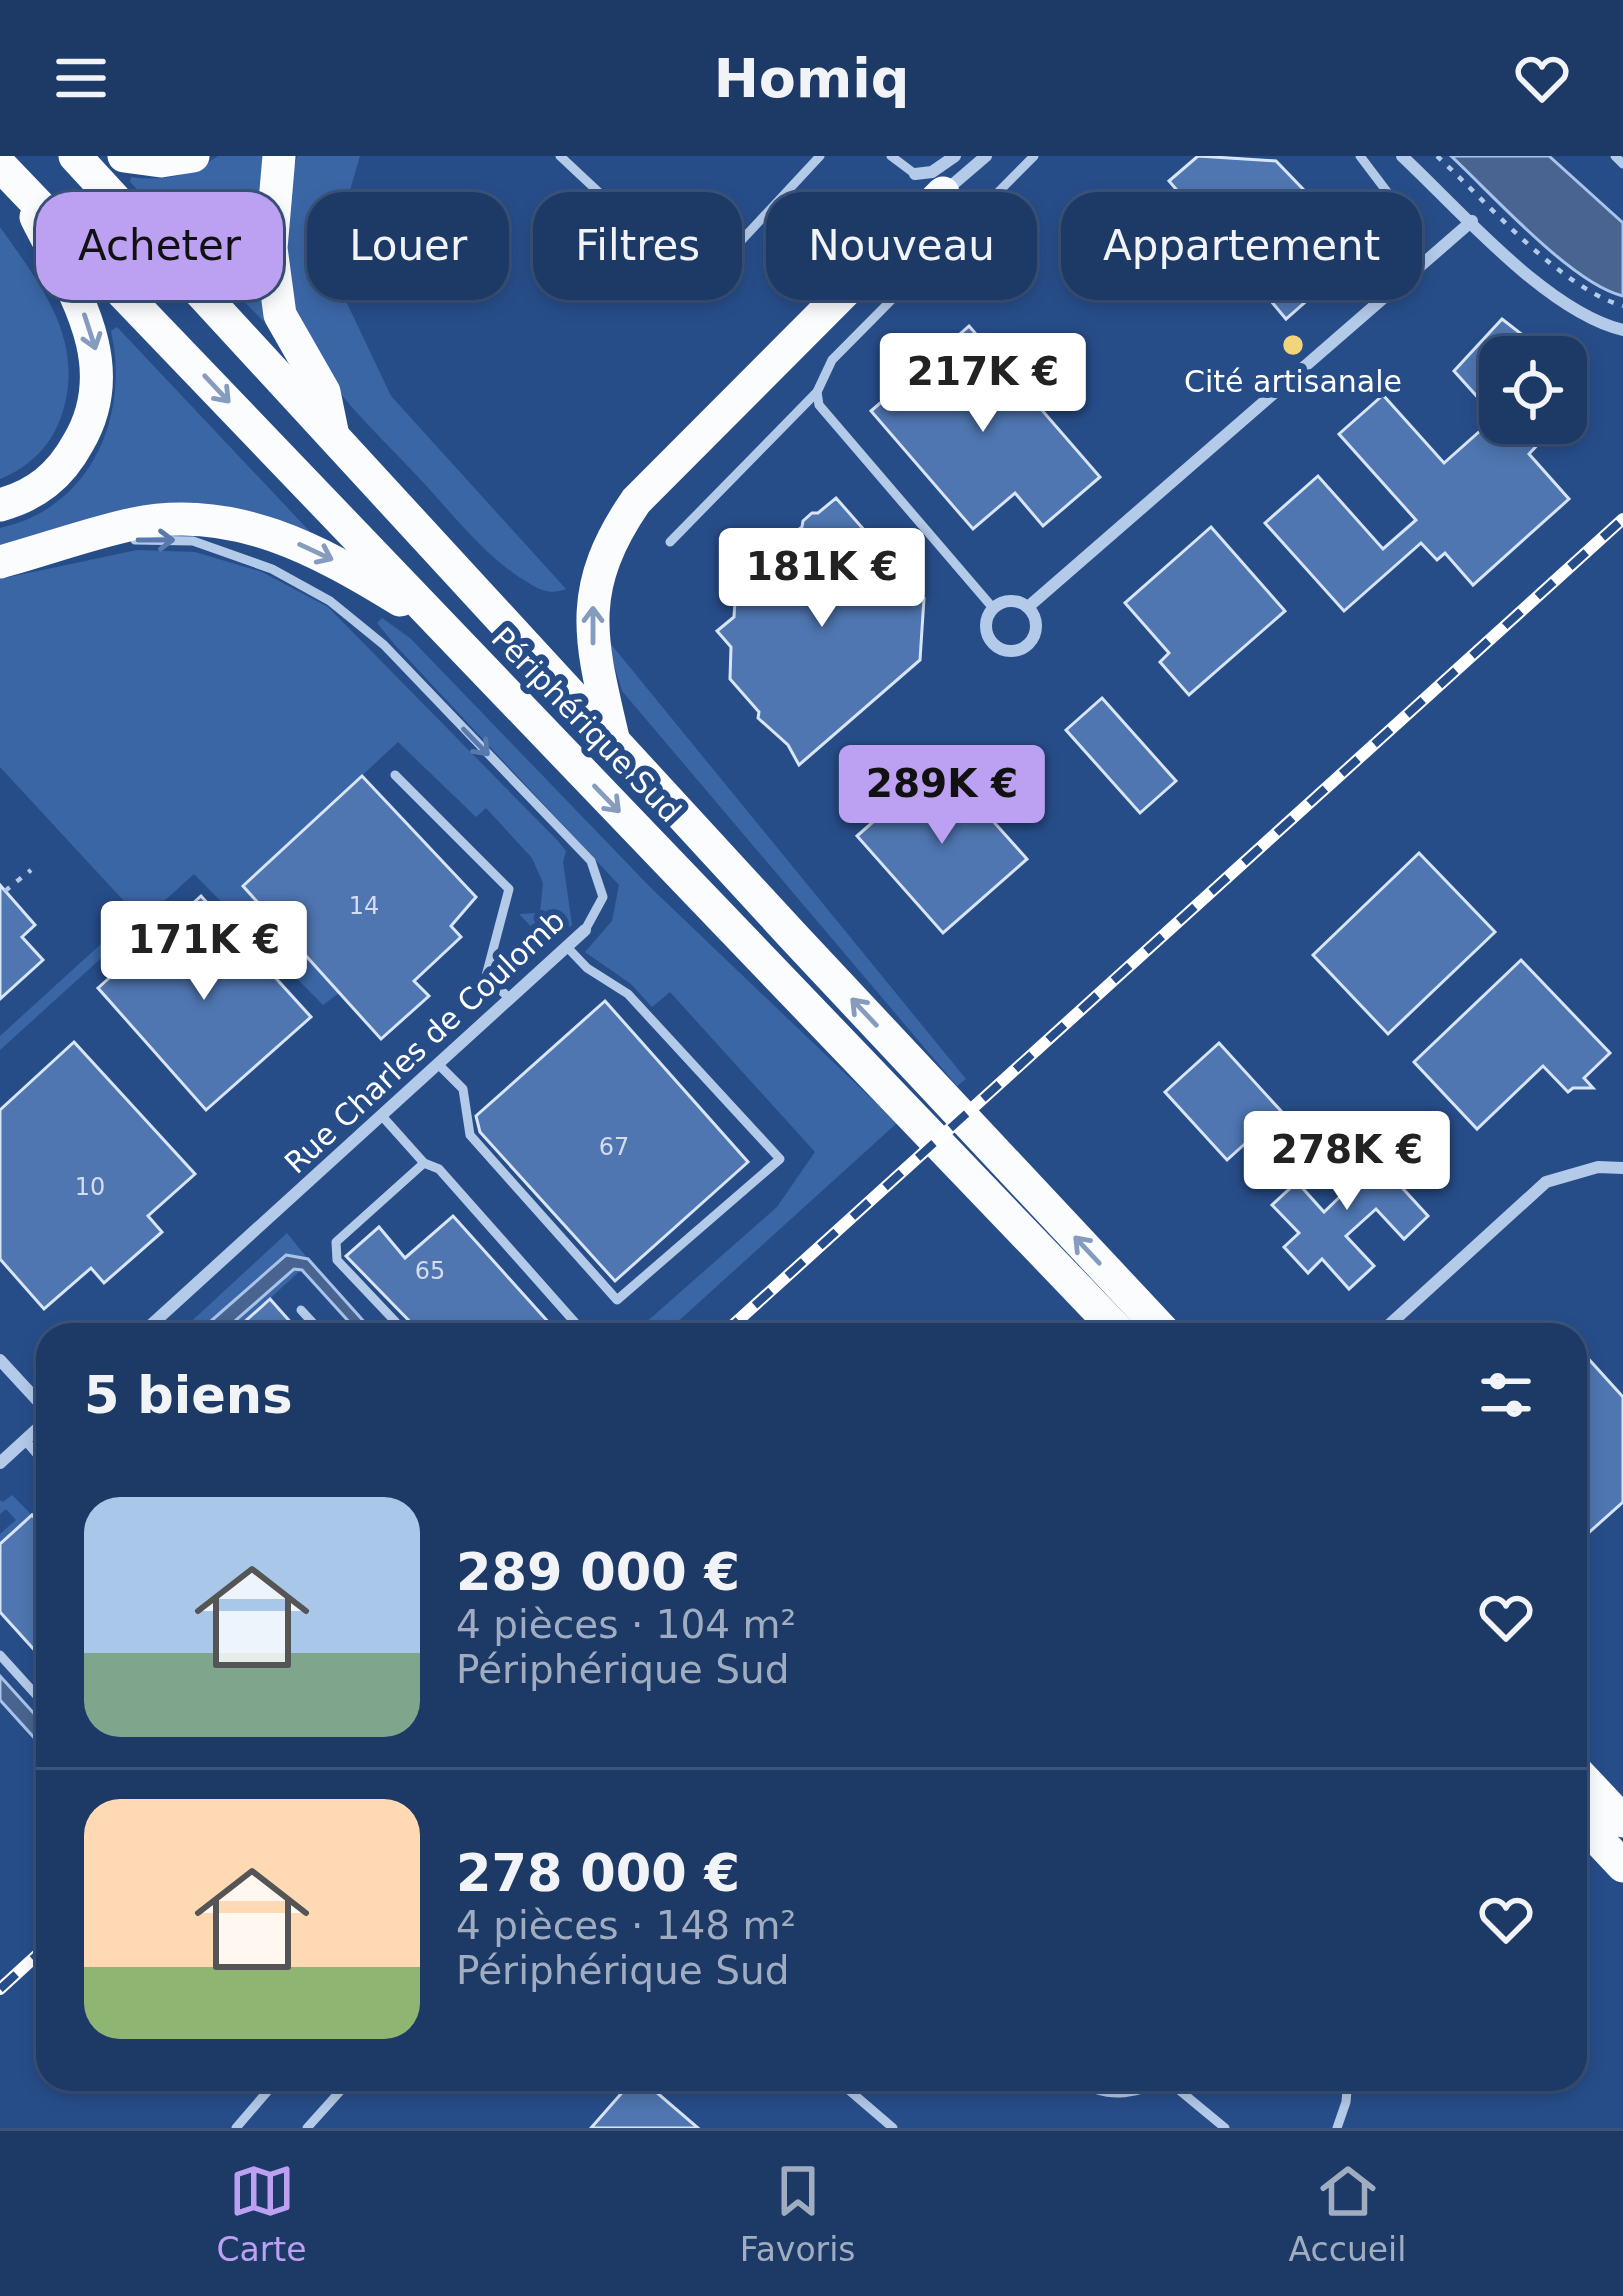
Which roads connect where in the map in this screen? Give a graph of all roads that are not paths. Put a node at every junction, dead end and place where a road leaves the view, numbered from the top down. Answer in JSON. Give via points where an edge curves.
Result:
{"nodes":[{"id":1,"x":75,"y":156,"type":"edge"},
{"id":2,"x":124,"y":156,"type":"edge"},
{"id":3,"x":193,"y":156,"type":"edge"},
{"id":4,"x":280,"y":156,"type":"edge"},
{"id":5,"x":560,"y":156,"type":"edge"},
{"id":6,"x":820,"y":156,"type":"edge"},
{"id":7,"x":891,"y":156,"type":"edge"},
{"id":8,"x":955,"y":156,"type":"edge"},
{"id":9,"x":986,"y":156,"type":"edge"},
{"id":10,"x":1034,"y":156,"type":"edge"},
{"id":11,"x":1360,"y":156,"type":"edge"},
{"id":12,"x":1402,"y":156,"type":"edge"},
{"id":13,"x":1615,"y":156,"type":"edge"},
{"id":14,"x":1623,"y":164,"type":"edge"},
{"id":15,"x":11,"y":177,"type":"edge"},
{"id":16,"x":929,"y":183,"type":"junction"},
{"id":17,"x":1388,"y":192,"type":"edge"},
{"id":18,"x":1472,"y":221,"type":"junction"},
{"id":19,"x":1422,"y":265,"type":"edge"},
{"id":20,"x":1382,"y":300,"type":"edge"},
{"id":21,"x":1623,"y":330,"type":"edge"},
{"id":22,"x":817,"y":392,"type":"junction"},
{"id":23,"x":332,"y":433,"type":"junction"},
{"id":24,"x":0,"y":506,"type":"edge"},
{"id":25,"x":670,"y":542,"type":"dead end"},
{"id":26,"x":114,"y":544,"type":"dead end"},
{"id":27,"x":92,"y":549,"type":"dead end"},
{"id":28,"x":0,"y":564,"type":"edge"},
{"id":29,"x":1028,"y":607,"type":"junction"},
{"id":30,"x":993,"y":608,"type":"junction"},
{"id":31,"x":439,"y":624,"type":"junction"},
{"id":32,"x":613,"y":740,"type":"junction"},
{"id":33,"x":395,"y":775,"type":"dead end"},
{"id":34,"x":585,"y":930,"type":"joint"},
{"id":35,"x":567,"y":946,"type":"junction"},
{"id":36,"x":510,"y":999,"type":"junction"},
{"id":37,"x":438,"y":1064,"type":"junction"},
{"id":38,"x":382,"y":1115,"type":"junction"},
{"id":39,"x":424,"y":1163,"type":"junction"},
{"id":40,"x":1623,"y":1168,"type":"edge"},
{"id":41,"x":301,"y":1310,"type":"dead end"},
{"id":42,"x":153,"y":1323,"type":"edge"},
{"id":43,"x":313,"y":1323,"type":"edge"},
{"id":44,"x":397,"y":1323,"type":"edge"},
{"id":45,"x":575,"y":1323,"type":"edge"},
{"id":46,"x":1110,"y":1323,"type":"edge"},
{"id":47,"x":1156,"y":1323,"type":"edge"},
{"id":48,"x":1391,"y":1323,"type":"edge"},
{"id":49,"x":0,"y":1360,"type":"edge"},
{"id":50,"x":36,"y":1402,"type":"edge"},
{"id":51,"x":36,"y":1429,"type":"edge"},
{"id":52,"x":25,"y":1440,"type":"junction"},
{"id":53,"x":36,"y":1453,"type":"edge"},
{"id":54,"x":0,"y":1463,"type":"edge"},
{"id":55,"x":0,"y":1655,"type":"edge"},
{"id":56,"x":36,"y":1691,"type":"edge"},
{"id":57,"x":1587,"y":1782,"type":"edge"},
{"id":58,"x":1623,"y":1821,"type":"edge"},
{"id":59,"x":1587,"y":1828,"type":"edge"},
{"id":60,"x":1623,"y":1866,"type":"edge"},
{"id":61,"x":268,"y":2091,"type":"edge"},
{"id":62,"x":341,"y":2091,"type":"edge"},
{"id":63,"x":850,"y":2091,"type":"edge"},
{"id":64,"x":1102,"y":2091,"type":"edge"},
{"id":65,"x":1137,"y":2091,"type":"edge"},
{"id":66,"x":1180,"y":2091,"type":"edge"},
{"id":67,"x":1347,"y":2091,"type":"edge"},
{"id":68,"x":236,"y":2128,"type":"edge"},
{"id":69,"x":308,"y":2128,"type":"edge"},
{"id":70,"x":893,"y":2128,"type":"edge"},
{"id":71,"x":1225,"y":2128,"type":"edge"},
{"id":72,"x":1337,"y":2128,"type":"edge"}],
"edges":[{"from":1,"to":23,"type":"highway","name":"Périphérique Sud"},
{"from":2,"to":3,"type":"highway"},
{"from":4,"to":23,"type":"highway","via":[[271,248],[280,315],[324,392]]},
{"from":5,"to":6,"type":"lane","via":[[699,286]]},
{"from":7,"to":16,"type":"lane"},
{"from":8,"to":16,"type":"street"},
{"from":9,"to":16,"type":"street"},
{"from":10,"to":22,"type":"lane","via":[[832,360]]},
{"from":11,"to":17,"type":"lane"},
{"from":12,"to":18,"type":"street"},
{"from":13,"to":14,"type":"lane"},
{"from":15,"to":24,"type":"highway","one_way":true,"via":[[90,327],[98,383],[91,418],[62,468]]},
{"from":15,"to":31,"type":"highway","name":"Périphérique Sud","one_way":true},
{"from":32,"to":16,"type":"highway","one_way":true,"via":[[591,638],[610,538]]},
{"from":18,"to":19,"type":"street"},
{"from":18,"to":21,"type":"street","via":[[1554,298]]},
{"from":20,"to":29,"type":"street"},
{"from":22,"to":25,"type":"lane"},
{"from":22,"to":30,"type":"lane","via":[[819,405]]},
{"from":23,"to":32,"type":"highway","name":"Périphérique Sud"},
{"from":26,"to":34,"type":"lane","name":"Rue Charles de Coulomb","one_way":true,"via":[[193,541],[272,569],[330,601],[384,645],[591,861],[603,897]]},
{"from":27,"to":28,"type":"lane"},
{"from":28,"to":31,"type":"highway","one_way":true,"via":[[134,524],[219,522],[329,556]]},
{"from":29,"to":30,"type":"street","via":[[1011,600]]},
{"from":29,"to":30,"type":"street","via":[[1036,634],[1014,652],[988,638]]},
{"from":31,"to":46,"type":"highway","name":"Périphérique Sud","one_way":true},
{"from":47,"to":32,"type":"highway","name":"Périphérique Sud","one_way":true},
{"from":33,"to":36,"type":"lane","via":[[509,890],[486,976]]},
{"from":34,"to":35,"type":"street","name":"Rue Charles de Coulomb"},
{"from":35,"to":36,"type":"street","name":"Rue Charles de Coulomb"},
{"from":35,"to":37,"type":"lane","via":[[628,994],[780,1159],[617,1300],[470,1135],[463,1089]]},
{"from":36,"to":37,"type":"street","name":"Rue Charles de Coulomb"},
{"from":37,"to":38,"type":"street","name":"Rue Charles de Coulomb"},
{"from":38,"to":39,"type":"lane"},
{"from":38,"to":42,"type":"street","name":"Rue Charles de Coulomb"},
{"from":39,"to":44,"type":"lane","via":[[336,1242],[337,1260]]},
{"from":39,"to":45,"type":"lane","via":[[439,1169]]},
{"from":40,"to":48,"type":"street","via":[[1546,1182]]},
{"from":41,"to":43,"type":"lane"},
{"from":49,"to":50,"type":"street"},
{"from":51,"to":52,"type":"street"},
{"from":52,"to":53,"type":"lane"},
{"from":52,"to":54,"type":"street"},
{"from":55,"to":56,"type":"lane"},
{"from":57,"to":58,"type":"highway"},
{"from":59,"to":60,"type":"highway"},
{"from":61,"to":68,"type":"lane"},
{"from":62,"to":69,"type":"lane"},
{"from":63,"to":70,"type":"lane"},
{"from":64,"to":65,"type":"lane"},
{"from":66,"to":71,"type":"lane"},
{"from":67,"to":72,"type":"lane"}]}
